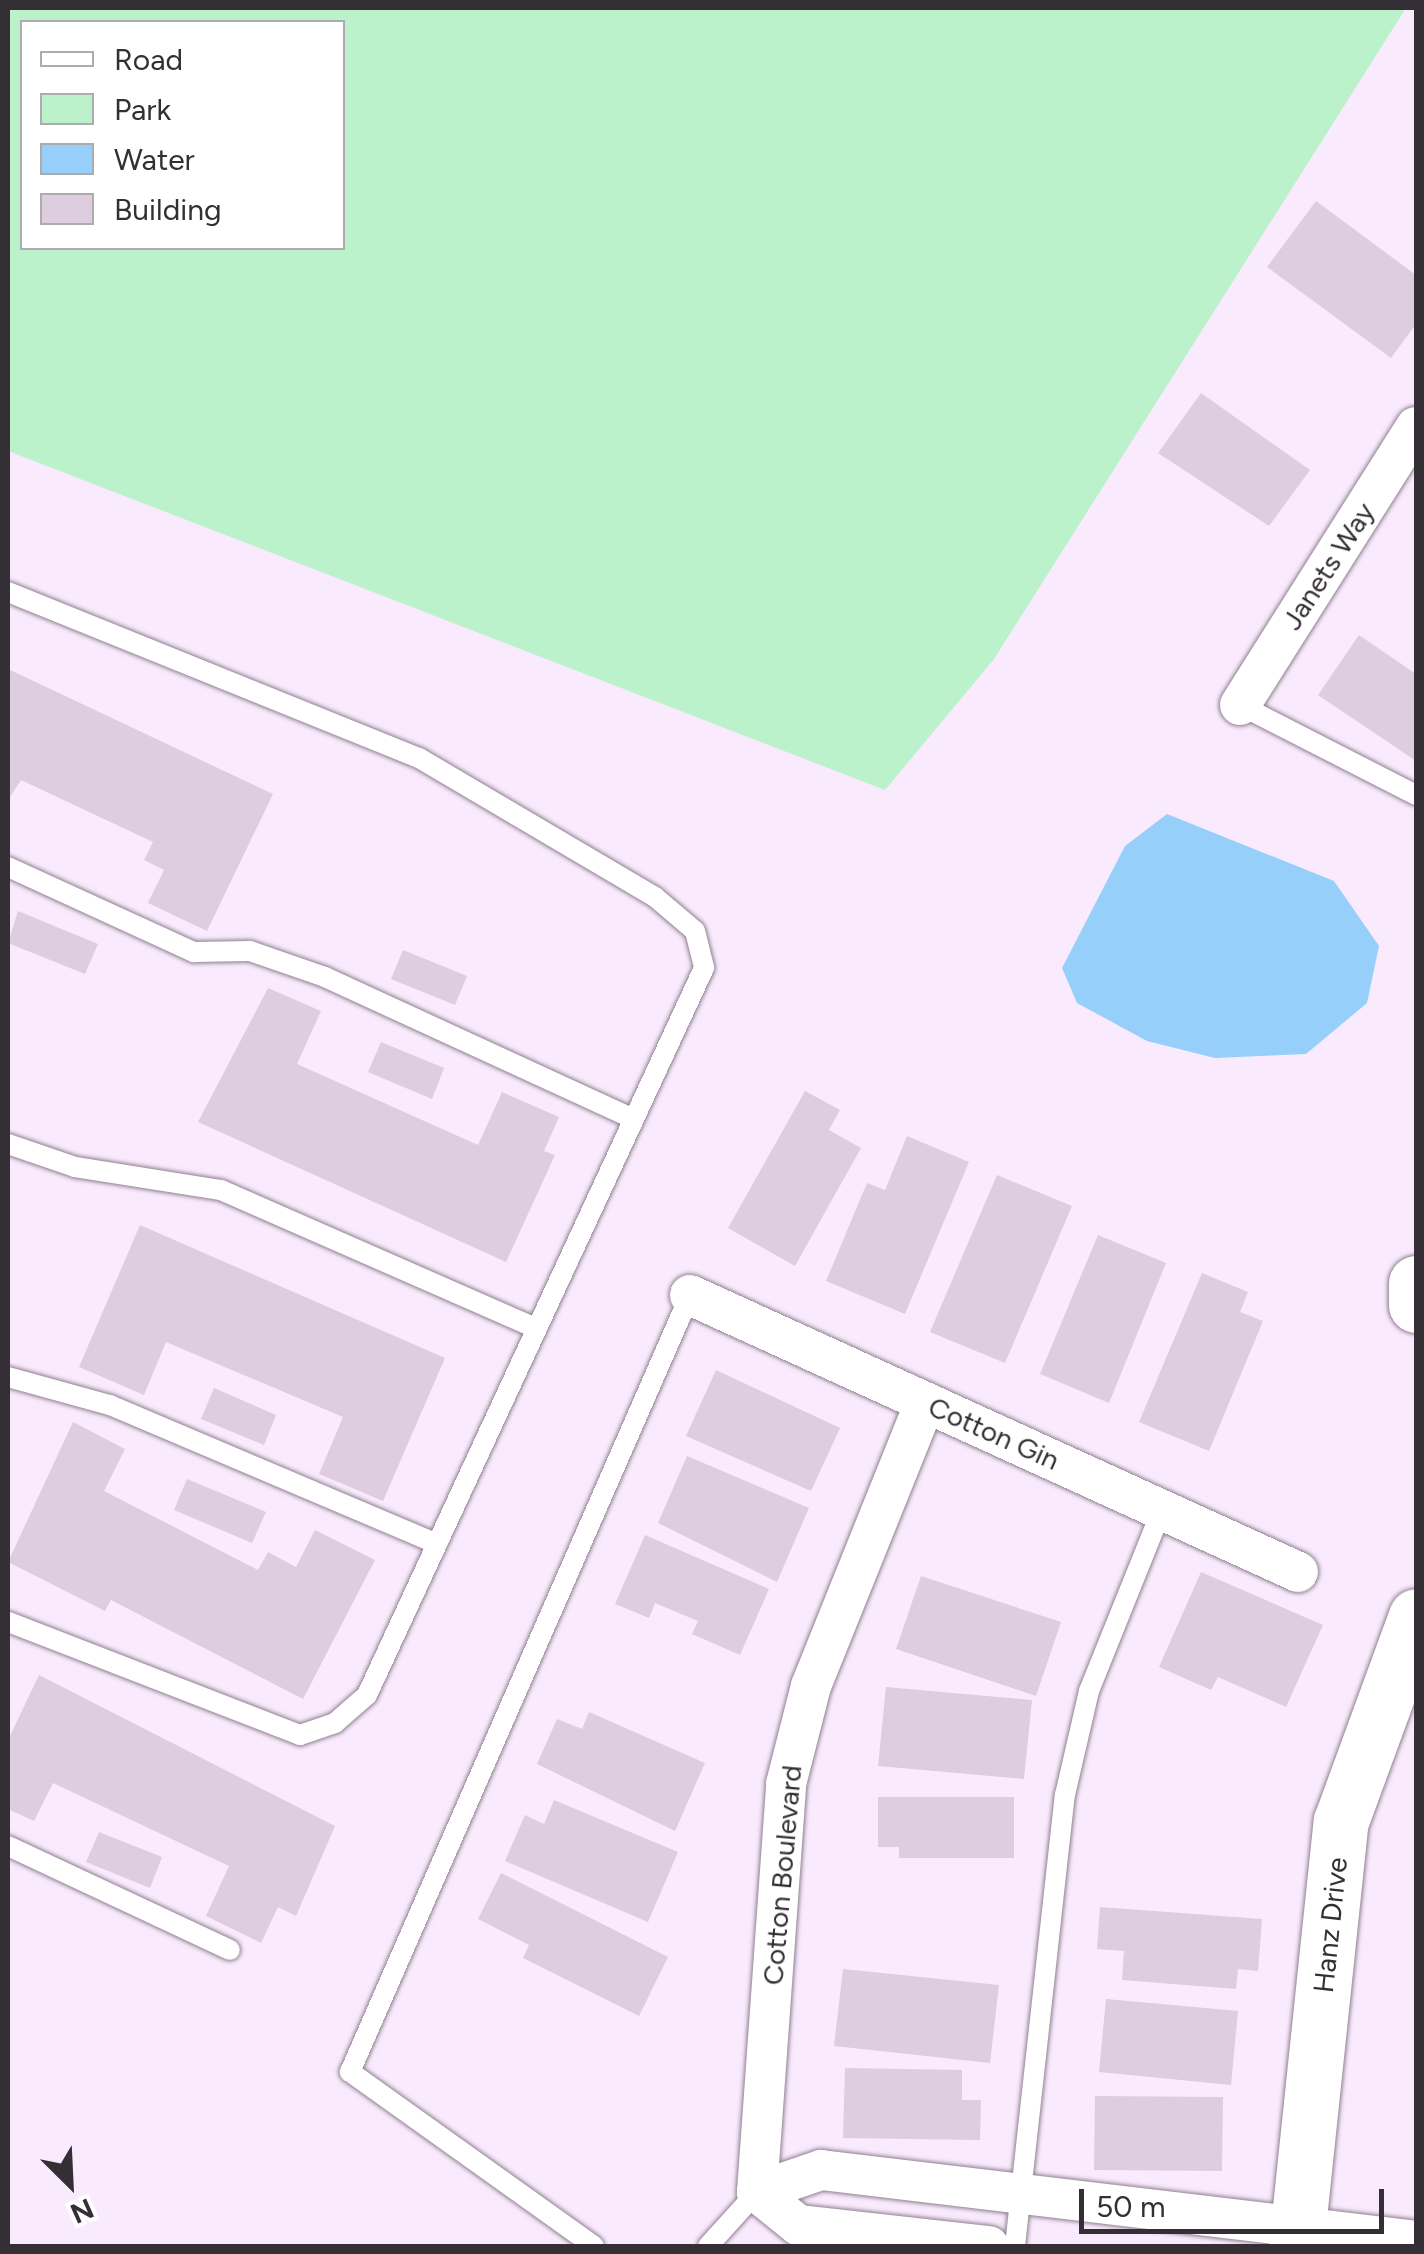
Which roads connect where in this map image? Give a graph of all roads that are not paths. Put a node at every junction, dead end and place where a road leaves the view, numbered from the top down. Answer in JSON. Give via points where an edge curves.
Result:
{"nodes":[{"id":1,"x":1416,"y":428,"type":"edge"},
{"id":2,"x":8,"y":592,"type":"edge"},
{"id":3,"x":1240,"y":704,"type":"joint"},
{"id":4,"x":1416,"y":795,"type":"edge"},
{"id":5,"x":8,"y":867,"type":"edge"},
{"id":6,"x":634,"y":1119,"type":"junction"},
{"id":7,"x":8,"y":1144,"type":"edge"},
{"id":8,"x":1416,"y":1283,"type":"edge"},
{"id":9,"x":690,"y":1294,"type":"joint"},
{"id":10,"x":1416,"y":1305,"type":"edge"},
{"id":11,"x":537,"y":1329,"type":"junction"},
{"id":12,"x":8,"y":1378,"type":"edge"},
{"id":13,"x":925,"y":1402,"type":"junction"},
{"id":14,"x":1162,"y":1509,"type":"junction"},
{"id":15,"x":436,"y":1544,"type":"junction"},
{"id":16,"x":1298,"y":1572,"type":"dead end"},
{"id":17,"x":1416,"y":1616,"type":"edge"},
{"id":18,"x":8,"y":1622,"type":"edge"},
{"id":19,"x":8,"y":1846,"type":"edge"},
{"id":20,"x":230,"y":1950,"type":"dead end"},
{"id":21,"x":758,"y":2192,"type":"junction"},
{"id":22,"x":1020,"y":2195,"type":"junction"},
{"id":23,"x":1297,"y":2237,"type":"edge"},
{"id":24,"x":1416,"y":2240,"type":"edge"},
{"id":25,"x":594,"y":2246,"type":"edge"},
{"id":26,"x":708,"y":2246,"type":"edge"},
{"id":27,"x":989,"y":2246,"type":"edge"},
{"id":28,"x":1015,"y":2246,"type":"edge"}],
"edges":[{"from":1,"to":3,"type":"street","name":"Janets Way"},
{"from":2,"to":6,"type":"lane","via":[[419,758],[590,854],[695,931],[704,968]]},
{"from":3,"to":4,"type":"lane"},
{"from":5,"to":6,"type":"lane","via":[[194,952],[250,951],[324,977]]},
{"from":6,"to":11,"type":"lane"},
{"from":7,"to":11,"type":"lane","via":[[76,1167],[221,1190]]},
{"from":8,"to":10,"type":"street"},
{"from":9,"to":13,"type":"street","name":"Cotton Gin"},
{"from":9,"to":25,"type":"lane","via":[[350,2072]]},
{"from":11,"to":15,"type":"lane"},
{"from":12,"to":15,"type":"lane","via":[[110,1406]]},
{"from":13,"to":14,"type":"street","name":"Cotton Gin"},
{"from":13,"to":21,"type":"street","name":"Cotton Boulevard","via":[[811,1686],[786,1784]]},
{"from":14,"to":16,"type":"street","name":"Cotton Gin"},
{"from":14,"to":22,"type":"lane","via":[[1089,1691],[1065,1795]]},
{"from":15,"to":18,"type":"lane","via":[[367,1695],[336,1723],[300,1735]]},
{"from":17,"to":23,"type":"street","name":"Hanz Drive","via":[[1341,1822]]},
{"from":19,"to":20,"type":"lane"},
{"from":21,"to":22,"type":"street","via":[[821,2170]]},
{"from":21,"to":26,"type":"lane"},
{"from":21,"to":27,"type":"street","via":[[798,2225]]},
{"from":22,"to":23,"type":"street"},
{"from":22,"to":28,"type":"lane"},
{"from":23,"to":24,"type":"street"}]}
